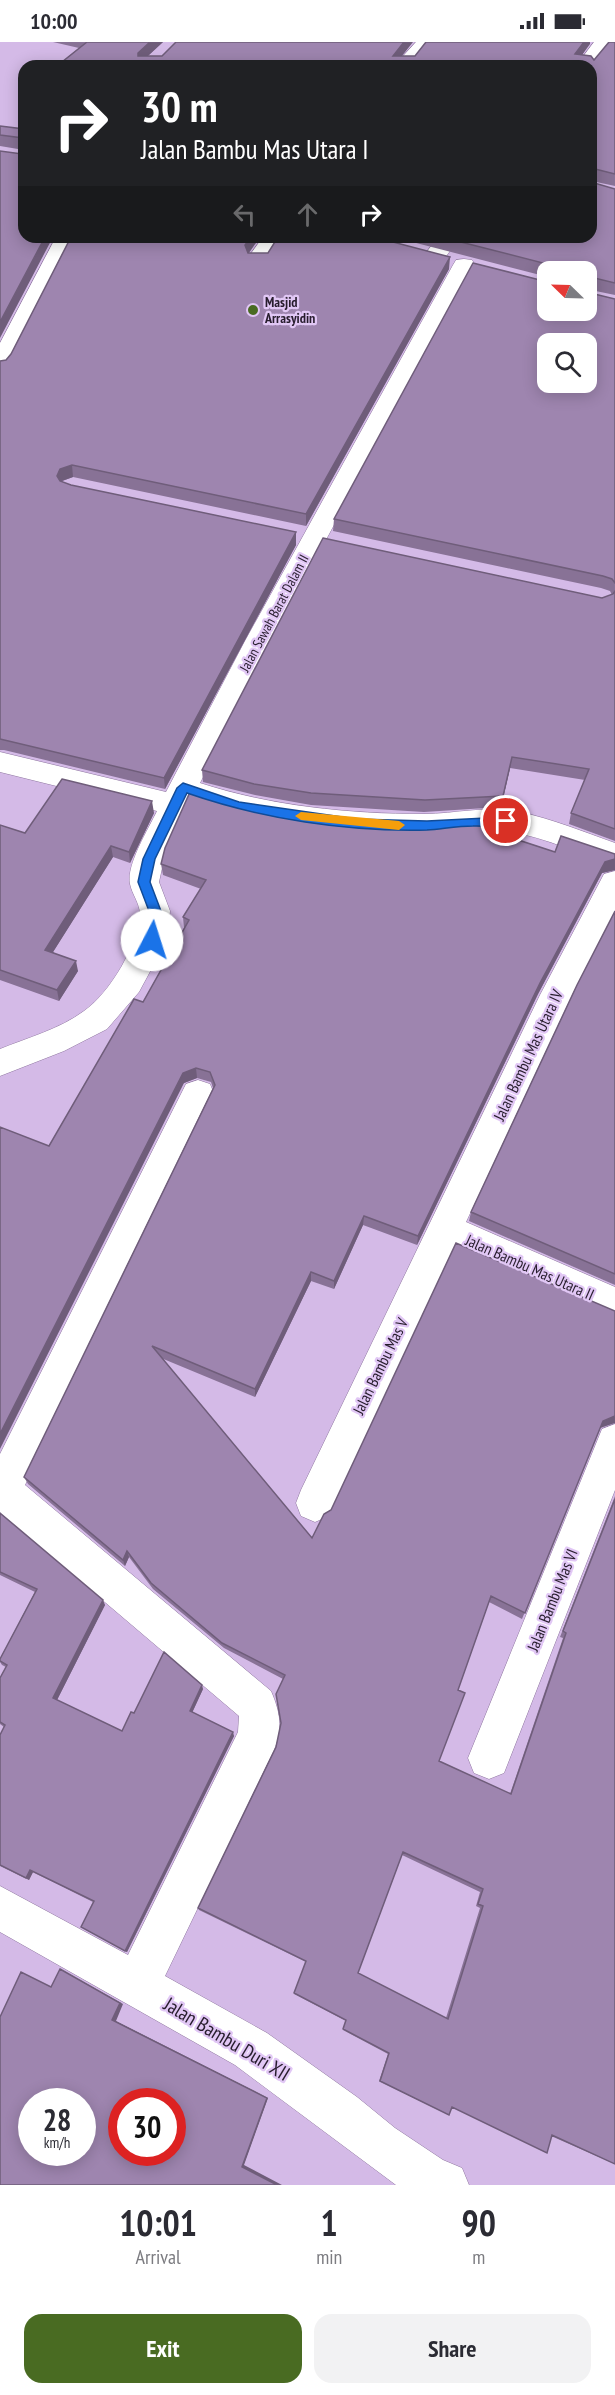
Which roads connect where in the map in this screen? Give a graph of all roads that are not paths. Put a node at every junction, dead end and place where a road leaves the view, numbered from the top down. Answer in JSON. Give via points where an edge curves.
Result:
{"nodes":[{"id":1,"x":426,"y":42,"type":"edge"},
{"id":2,"x":607,"y":45,"type":"edge"},
{"id":3,"x":409,"y":60,"type":"edge"},
{"id":4,"x":591,"y":60,"type":"edge"},
{"id":5,"x":64,"y":243,"type":"edge"},
{"id":6,"x":270,"y":243,"type":"edge"},
{"id":7,"x":444,"y":243,"type":"edge"},
{"id":8,"x":412,"y":251,"type":"edge"},
{"id":9,"x":434,"y":257,"type":"junction"},
{"id":10,"x":258,"y":259,"type":"edge"},
{"id":11,"x":0,"y":365,"type":"edge"},
{"id":12,"x":0,"y":762,"type":"edge"},
{"id":13,"x":178,"y":796,"type":"junction"},
{"id":14,"x":615,"y":854,"type":"edge"},
{"id":15,"x":615,"y":882,"type":"edge"},
{"id":16,"x":0,"y":1063,"type":"edge"},
{"id":17,"x":198,"y":1094,"type":"dead end"},
{"id":18,"x":446,"y":1230,"type":"junction"},
{"id":19,"x":615,"y":1304,"type":"edge"},
{"id":20,"x":615,"y":1442,"type":"edge"},
{"id":21,"x":1,"y":1493,"type":"edge"},
{"id":22,"x":315,"y":1503,"type":"dead end"},
{"id":23,"x":489,"y":1758,"type":"dead end"},
{"id":24,"x":0,"y":1908,"type":"edge"},
{"id":25,"x":137,"y":1985,"type":"junction"},
{"id":26,"x":445,"y":2185,"type":"edge"}],
"edges":[{"from":1,"to":3,"type":"street"},
{"from":2,"to":4,"type":"street"},
{"from":5,"to":11,"type":"street"},
{"from":6,"to":10,"type":"street"},
{"from":7,"to":9,"type":"street"},
{"from":8,"to":9,"type":"street"},
{"from":9,"to":13,"type":"street","name":"Jalan Sawah Barat Dalam II","via":[[475,268],[314,538]]},
{"from":12,"to":13,"type":"street"},
{"from":13,"to":14,"type":"street","via":[[356,823],[518,822]]},
{"from":13,"to":16,"type":"street","name":"Jalan Sawah Barat Dalam II","via":[[149,859],[144,882],[155,911],[152,940],[128,983],[96,1020]]},
{"from":15,"to":18,"type":"street","name":"Jalan Bambu Mas Utara IV","via":[[556,995]]},
{"from":17,"to":21,"type":"street"},
{"from":18,"to":19,"type":"street","name":"Jalan Bambu Mas Utara II"},
{"from":18,"to":22,"type":"street","name":"Jalan Bambu Mas V"},
{"from":20,"to":23,"type":"street","name":"Jalan Bambu Mas VI"},
{"from":21,"to":25,"type":"street","via":[[248,1698],[259,1712],[259,1735]]},
{"from":24,"to":25,"type":"street","name":"Jalan Bambu Duri XII"},
{"from":25,"to":26,"type":"street","name":"Jalan Bambu Duri XII","via":[[251,2049],[341,2113],[378,2145]]}]}
